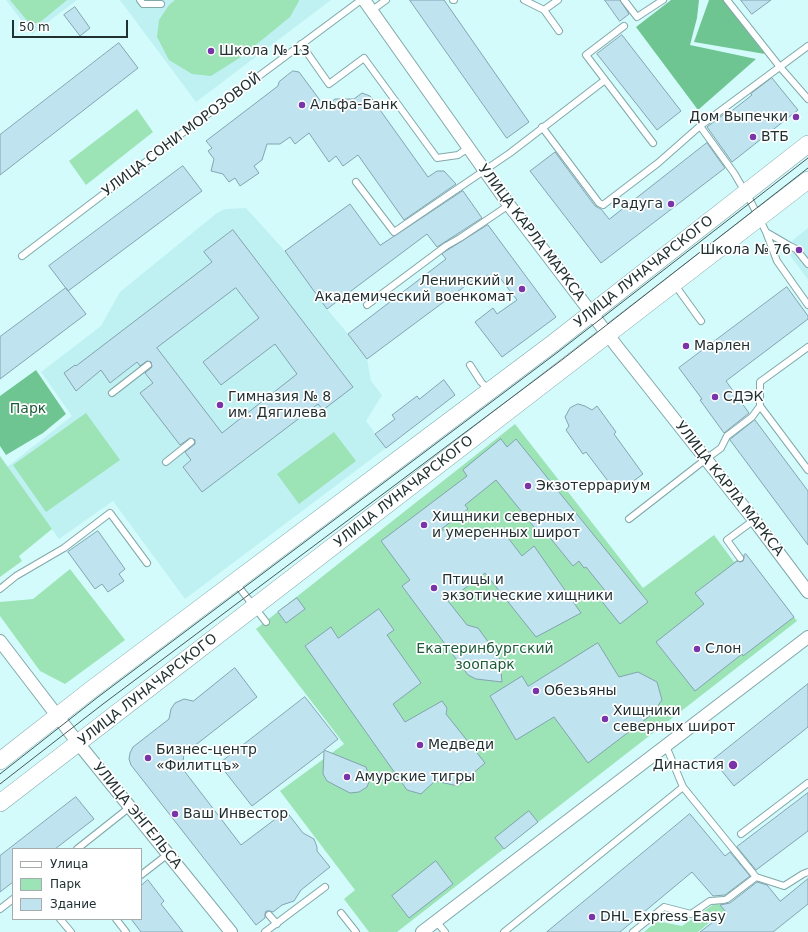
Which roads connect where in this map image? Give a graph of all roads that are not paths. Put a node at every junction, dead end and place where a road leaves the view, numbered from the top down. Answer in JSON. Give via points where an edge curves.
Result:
{"nodes":[{"id":1,"x":140,"y":0,"type":"edge"},
{"id":2,"x":362,"y":0,"type":"edge"},
{"id":3,"x":386,"y":0,"type":"edge"},
{"id":4,"x":524,"y":0,"type":"edge"},
{"id":5,"x":558,"y":0,"type":"edge"},
{"id":6,"x":624,"y":0,"type":"edge"},
{"id":7,"x":663,"y":0,"type":"edge"},
{"id":8,"x":727,"y":0,"type":"edge"},
{"id":9,"x":161,"y":4,"type":"dead end"},
{"id":10,"x":544,"y":10,"type":"junction"},
{"id":11,"x":371,"y":11,"type":"junction"},
{"id":12,"x":624,"y":26,"type":"dead end"},
{"id":13,"x":559,"y":31,"type":"dead end"},
{"id":14,"x":301,"y":44,"type":"junction"},
{"id":15,"x":808,"y":46,"type":"edge"},
{"id":16,"x":780,"y":67,"type":"junction"},
{"id":17,"x":605,"y":80,"type":"junction"},
{"id":18,"x":808,"y":98,"type":"edge"},
{"id":19,"x":700,"y":126,"type":"junction"},
{"id":20,"x":542,"y":127,"type":"junction"},
{"id":21,"x":653,"y":143,"type":"dead end"},
{"id":22,"x":808,"y":144,"type":"edge"},
{"id":23,"x":468,"y":148,"type":"junction"},
{"id":24,"x":484,"y":170,"type":"junction"},
{"id":25,"x":808,"y":180,"type":"edge"},
{"id":26,"x":356,"y":182,"type":"dead end"},
{"id":27,"x":746,"y":193,"type":"junction"},
{"id":28,"x":508,"y":205,"type":"junction"},
{"id":29,"x":762,"y":225,"type":"junction"},
{"id":30,"x":22,"y":256,"type":"dead end"},
{"id":31,"x":808,"y":264,"type":"edge"},
{"id":32,"x":674,"y":283,"type":"junction"},
{"id":33,"x":367,"y":304,"type":"dead end"},
{"id":34,"x":808,"y":305,"type":"edge"},
{"id":35,"x":591,"y":313,"type":"junction"},
{"id":36,"x":701,"y":321,"type":"dead end"},
{"id":37,"x":608,"y":334,"type":"junction"},
{"id":38,"x":808,"y":347,"type":"edge"},
{"id":39,"x":148,"y":365,"type":"dead end"},
{"id":40,"x":470,"y":365,"type":"dead end"},
{"id":41,"x":489,"y":390,"type":"junction"},
{"id":42,"x":112,"y":393,"type":"dead end"},
{"id":43,"x":760,"y":406,"type":"junction"},
{"id":44,"x":191,"y":442,"type":"dead end"},
{"id":45,"x":706,"y":459,"type":"junction"},
{"id":46,"x":166,"y":462,"type":"dead end"},
{"id":47,"x":808,"y":470,"type":"edge"},
{"id":48,"x":629,"y":519,"type":"dead end"},
{"id":49,"x":754,"y":520,"type":"junction"},
{"id":50,"x":740,"y":558,"type":"dead end"},
{"id":51,"x":147,"y":563,"type":"dead end"},
{"id":52,"x":234,"y":582,"type":"junction"},
{"id":53,"x":0,"y":589,"type":"edge"},
{"id":54,"x":808,"y":592,"type":"edge"},
{"id":55,"x":255,"y":607,"type":"junction"},
{"id":56,"x":266,"y":622,"type":"dead end"},
{"id":57,"x":808,"y":637,"type":"edge"},
{"id":58,"x":0,"y":642,"type":"edge"},
{"id":59,"x":58,"y":716,"type":"junction"},
{"id":60,"x":78,"y":743,"type":"junction"},
{"id":61,"x":666,"y":746,"type":"junction"},
{"id":62,"x":0,"y":760,"type":"edge"},
{"id":63,"x":808,"y":783,"type":"edge"},
{"id":64,"x":683,"y":787,"type":"junction"},
{"id":65,"x":0,"y":803,"type":"edge"},
{"id":66,"x":130,"y":807,"type":"junction"},
{"id":67,"x":741,"y":834,"type":"dead end"},
{"id":68,"x":77,"y":848,"type":"edge"},
{"id":69,"x":168,"y":854,"type":"junction"},
{"id":70,"x":808,"y":872,"type":"edge"},
{"id":71,"x":142,"y":874,"type":"edge"},
{"id":72,"x":756,"y":877,"type":"junction"},
{"id":73,"x":325,"y":887,"type":"dead end"},
{"id":74,"x":12,"y":900,"type":"edge"},
{"id":75,"x":0,"y":909,"type":"edge"},
{"id":76,"x":342,"y":913,"type":"dead end"},
{"id":77,"x":269,"y":915,"type":"dead end"},
{"id":78,"x":61,"y":920,"type":"edge"},
{"id":79,"x":117,"y":920,"type":"edge"},
{"id":80,"x":436,"y":921,"type":"junction"},
{"id":81,"x":277,"y":924,"type":"junction"},
{"id":82,"x":70,"y":932,"type":"edge"},
{"id":83,"x":126,"y":932,"type":"edge"},
{"id":84,"x":231,"y":932,"type":"edge"},
{"id":85,"x":265,"y":932,"type":"edge"},
{"id":86,"x":356,"y":932,"type":"edge"},
{"id":87,"x":422,"y":932,"type":"edge"},
{"id":88,"x":445,"y":932,"type":"edge"},
{"id":89,"x":504,"y":932,"type":"edge"},
{"id":90,"x":633,"y":932,"type":"edge"}],
"edges":[{"from":1,"to":9,"type":"lane","via":[[143,4]]},
{"from":2,"to":11,"type":"street","name":"УЛИЦА КАРЛА МАРКСА"},
{"from":2,"to":14,"type":"lane","name":"УЛИЦА СОНИ МОРОЗОВОЙ"},
{"from":3,"to":11,"type":"lane"},
{"from":4,"to":10,"type":"lane"},
{"from":5,"to":10,"type":"lane"},
{"from":6,"to":7,"type":"lane","via":[[637,17]]},
{"from":8,"to":16,"type":"lane"},
{"from":10,"to":13,"type":"lane"},
{"from":11,"to":23,"type":"street","name":"УЛИЦА КАРЛА МАРКСА"},
{"from":12,"to":17,"type":"lane","via":[[586,55]]},
{"from":14,"to":23,"type":"lane","via":[[329,84],[364,58],[437,158],[458,155]]},
{"from":14,"to":30,"type":"lane","name":"УЛИЦА СОНИ МОРОЗОВОЙ"},
{"from":15,"to":16,"type":"lane"},
{"from":16,"to":18,"type":"lane"},
{"from":16,"to":19,"type":"lane"},
{"from":17,"to":20,"type":"lane"},
{"from":17,"to":21,"type":"lane"},
{"from":19,"to":20,"type":"lane","via":[[658,163],[603,205],[599,204]]},
{"from":19,"to":27,"type":"lane"},
{"from":20,"to":24,"type":"lane"},
{"from":22,"to":27,"type":"main road","name":"УЛИЦА ЛУНАЧАРСКОГО"},
{"from":23,"to":24,"type":"street","name":"УЛИЦА КАРЛА МАРКСА"},
{"from":24,"to":26,"type":"lane","via":[[394,232]]},
{"from":24,"to":28,"type":"street","name":"УЛИЦА КАРЛА МАРКСА"},
{"from":25,"to":29,"type":"main road","name":"УЛИЦА ЛУНАЧАРСКОГО"},
{"from":27,"to":29,"type":"lane"},
{"from":27,"to":35,"type":"main road","name":"УЛИЦА ЛУНАЧАРСКОГО"},
{"from":28,"to":33,"type":"lane","via":[[446,246]]},
{"from":28,"to":35,"type":"street","name":"УЛИЦА КАРЛА МАРКСА"},
{"from":29,"to":31,"type":"lane","via":[[796,248]]},
{"from":29,"to":32,"type":"main road","name":"УЛИЦА ЛУНАЧАРСКОГО"},
{"from":29,"to":34,"type":"lane","via":[[777,261]]},
{"from":32,"to":36,"type":"lane"},
{"from":32,"to":37,"type":"main road","name":"УЛИЦА ЛУНАЧАРСКОГО"},
{"from":35,"to":37,"type":"street","name":"УЛИЦА КАРЛА МАРКСА"},
{"from":35,"to":41,"type":"main road","name":"УЛИЦА ЛУНАЧАРСКОГО"},
{"from":37,"to":45,"type":"street","name":"УЛИЦА КАРЛА МАРКСА"},
{"from":37,"to":55,"type":"main road","name":"УЛИЦА ЛУНАЧАРСКОГО"},
{"from":38,"to":43,"type":"lane","via":[[760,382]]},
{"from":39,"to":42,"type":"lane"},
{"from":40,"to":41,"type":"lane"},
{"from":41,"to":52,"type":"main road","name":"УЛИЦА ЛУНАЧАРСКОГО"},
{"from":43,"to":45,"type":"lane","via":[[752,417],[727,436],[721,448]]},
{"from":43,"to":47,"type":"lane"},
{"from":44,"to":46,"type":"lane"},
{"from":45,"to":48,"type":"lane"},
{"from":45,"to":49,"type":"street","name":"УЛИЦА КАРЛА МАРКСА"},
{"from":49,"to":50,"type":"lane","via":[[727,540]]},
{"from":49,"to":54,"type":"street","name":"УЛИЦА КАРЛА МАРКСА"},
{"from":51,"to":53,"type":"lane","via":[[110,513],[64,548],[16,576]]},
{"from":52,"to":55,"type":"lane"},
{"from":52,"to":59,"type":"main road","name":"УЛИЦА ЛУНАЧАРСКОГО"},
{"from":55,"to":56,"type":"lane"},
{"from":55,"to":60,"type":"main road","name":"УЛИЦА ЛУНАЧАРСКОГО"},
{"from":57,"to":61,"type":"street"},
{"from":58,"to":59,"type":"street","name":"УЛИЦА ЭНГЕЛЬСА"},
{"from":59,"to":60,"type":"street","name":"УЛИЦА ЭНГЕЛЬСА"},
{"from":59,"to":62,"type":"main road","name":"УЛИЦА ЛУНАЧАРСКОГО"},
{"from":60,"to":65,"type":"main road","name":"УЛИЦА ЛУНАЧАРСКОГО"},
{"from":60,"to":66,"type":"street","name":"УЛИЦА ЭНГЕЛЬСА"},
{"from":61,"to":64,"type":"lane"},
{"from":61,"to":80,"type":"street"},
{"from":63,"to":67,"type":"lane"},
{"from":64,"to":72,"type":"lane"},
{"from":64,"to":89,"type":"lane"},
{"from":66,"to":68,"type":"lane"},
{"from":66,"to":69,"type":"street","name":"УЛИЦА ЭНГЕЛЬСА"},
{"from":69,"to":71,"type":"lane"},
{"from":69,"to":84,"type":"street","name":"УЛИЦА ЭНГЕЛЬСА"},
{"from":70,"to":72,"type":"lane","via":[[784,886]]},
{"from":72,"to":90,"type":"lane","via":[[726,899],[710,901],[691,914],[664,907]]},
{"from":73,"to":81,"type":"lane"},
{"from":74,"to":75,"type":"lane"},
{"from":76,"to":86,"type":"lane"},
{"from":77,"to":81,"type":"lane"},
{"from":78,"to":82,"type":"lane"},
{"from":79,"to":83,"type":"lane"},
{"from":80,"to":87,"type":"street"},
{"from":80,"to":88,"type":"lane"},
{"from":81,"to":85,"type":"lane"}]}
